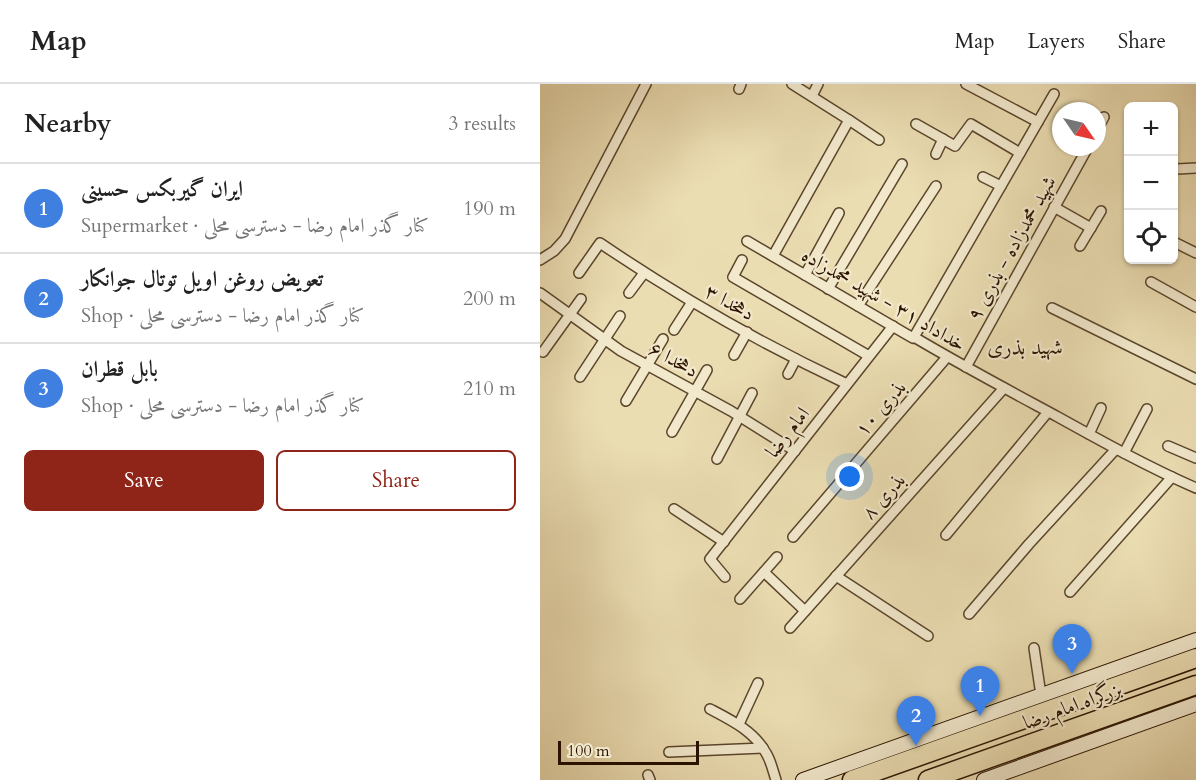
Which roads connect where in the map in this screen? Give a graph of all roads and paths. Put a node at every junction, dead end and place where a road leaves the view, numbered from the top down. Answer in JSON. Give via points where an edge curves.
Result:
{"nodes":[{"id":1,"x":646,"y":84,"type":"edge"},
{"id":2,"x":792,"y":84,"type":"edge"},
{"id":3,"x":818,"y":84,"type":"edge"},
{"id":4,"x":966,"y":84,"type":"edge"},
{"id":5,"x":1054,"y":94,"type":"dead end"},
{"id":6,"x":812,"y":96,"type":"junction"},
{"id":7,"x":849,"y":120,"type":"junction"},
{"id":8,"x":1038,"y":122,"type":"junction"},
{"id":9,"x":916,"y":124,"type":"dead end"},
{"id":10,"x":879,"y":140,"type":"dead end"},
{"id":11,"x":943,"y":140,"type":"junction"},
{"id":12,"x":1020,"y":153,"type":"junction"},
{"id":13,"x":936,"y":154,"type":"dead end"},
{"id":14,"x":1083,"y":156,"type":"edge"},
{"id":15,"x":902,"y":164,"type":"dead end"},
{"id":16,"x":1196,"y":168,"type":"edge"},
{"id":17,"x":1178,"y":169,"type":"edge"},
{"id":18,"x":983,"y":177,"type":"dead end"},
{"id":19,"x":936,"y":186,"type":"dead end"},
{"id":20,"x":1001,"y":186,"type":"junction"},
{"id":21,"x":1054,"y":207,"type":"junction"},
{"id":22,"x":1101,"y":211,"type":"dead end"},
{"id":23,"x":839,"y":213,"type":"dead end"},
{"id":24,"x":1091,"y":228,"type":"junction"},
{"id":25,"x":747,"y":240,"type":"dead end"},
{"id":26,"x":1178,"y":244,"type":"edge"},
{"id":27,"x":1080,"y":246,"type":"dead end"},
{"id":28,"x":1196,"y":253,"type":"edge"},
{"id":29,"x":772,"y":256,"type":"junction"},
{"id":30,"x":540,"y":260,"type":"edge"},
{"id":31,"x":742,"y":260,"type":"dead end"},
{"id":32,"x":579,"y":273,"type":"dead end"},
{"id":33,"x":644,"y":273,"type":"junction"},
{"id":34,"x":805,"y":275,"type":"junction"},
{"id":35,"x":1151,"y":282,"type":"dead end"},
{"id":36,"x":828,"y":288,"type":"junction"},
{"id":37,"x":540,"y":293,"type":"edge"},
{"id":38,"x":629,"y":293,"type":"dead end"},
{"id":39,"x":581,"y":299,"type":"dead end"},
{"id":40,"x":692,"y":302,"type":"junction"},
{"id":41,"x":858,"y":306,"type":"junction"},
{"id":42,"x":1196,"y":307,"type":"edge"},
{"id":43,"x":1052,"y":308,"type":"dead end"},
{"id":44,"x":570,"y":315,"type":"junction"},
{"id":45,"x":620,"y":316,"type":"dead end"},
{"id":46,"x":893,"y":326,"type":"junction"},
{"id":47,"x":674,"y":330,"type":"dead end"},
{"id":48,"x":747,"y":332,"type":"junction"},
{"id":49,"x":914,"y":337,"type":"junction"},
{"id":50,"x":604,"y":339,"type":"junction"},
{"id":51,"x":663,"y":339,"type":"dead end"},
{"id":52,"x":543,"y":352,"type":"dead end"},
{"id":53,"x":734,"y":355,"type":"dead end"},
{"id":54,"x":869,"y":356,"type":"junction"},
{"id":55,"x":947,"y":357,"type":"junction"},
{"id":56,"x":796,"y":359,"type":"junction"},
{"id":57,"x":647,"y":365,"type":"junction"},
{"id":58,"x":966,"y":367,"type":"junction"},
{"id":59,"x":707,"y":370,"type":"dead end"},
{"id":60,"x":788,"y":374,"type":"dead end"},
{"id":61,"x":580,"y":377,"type":"dead end"},
{"id":62,"x":1196,"y":379,"type":"edge"},
{"id":63,"x":847,"y":384,"type":"junction"},
{"id":64,"x":1004,"y":388,"type":"junction"},
{"id":65,"x":694,"y":391,"type":"junction"},
{"id":66,"x":752,"y":393,"type":"dead end"},
{"id":67,"x":626,"y":401,"type":"dead end"},
{"id":68,"x":1101,"y":408,"type":"dead end"},
{"id":69,"x":1147,"y":409,"type":"dead end"},
{"id":70,"x":1048,"y":412,"type":"junction"},
{"id":71,"x":739,"y":416,"type":"junction"},
{"id":72,"x":672,"y":432,"type":"dead end"},
{"id":73,"x":1089,"y":434,"type":"junction"},
{"id":74,"x":1168,"y":446,"type":"dead end"},
{"id":75,"x":795,"y":451,"type":"junction"},
{"id":76,"x":1120,"y":451,"type":"junction"},
{"id":77,"x":1196,"y":458,"type":"edge"},
{"id":78,"x":717,"y":459,"type":"dead end"},
{"id":79,"x":1172,"y":477,"type":"junction"},
{"id":80,"x":1196,"y":488,"type":"edge"},
{"id":81,"x":674,"y":509,"type":"dead end"},
{"id":82,"x":946,"y":535,"type":"dead end"},
{"id":83,"x":793,"y":537,"type":"dead end"},
{"id":84,"x":724,"y":542,"type":"junction"},
{"id":85,"x":777,"y":557,"type":"dead end"},
{"id":86,"x":764,"y":572,"type":"junction"},
{"id":87,"x":836,"y":576,"type":"junction"},
{"id":88,"x":725,"y":577,"type":"dead end"},
{"id":89,"x":1070,"y":592,"type":"dead end"},
{"id":90,"x":740,"y":599,"type":"dead end"},
{"id":91,"x":805,"y":611,"type":"junction"},
{"id":92,"x":969,"y":614,"type":"dead end"},
{"id":93,"x":790,"y":628,"type":"dead end"},
{"id":94,"x":928,"y":636,"type":"dead end"},
{"id":95,"x":1196,"y":640,"type":"edge"},
{"id":96,"x":1034,"y":648,"type":"dead end"},
{"id":97,"x":1196,"y":658,"type":"edge"},
{"id":98,"x":1120,"y":667,"type":"junction"},
{"id":99,"x":1167,"y":668,"type":"junction"},
{"id":100,"x":758,"y":683,"type":"dead end"},
{"id":101,"x":1196,"y":685,"type":"edge"},
{"id":102,"x":1041,"y":695,"type":"junction"},
{"id":103,"x":1196,"y":705,"type":"edge"},
{"id":104,"x":710,"y":709,"type":"dead end"},
{"id":105,"x":739,"y":724,"type":"junction"},
{"id":106,"x":934,"y":733,"type":"junction"},
{"id":107,"x":1061,"y":733,"type":"junction"},
{"id":108,"x":763,"y":748,"type":"junction"},
{"id":109,"x":669,"y":752,"type":"dead end"},
{"id":110,"x":903,"y":762,"type":"junction"},
{"id":111,"x":1010,"y":771,"type":"junction"},
{"id":112,"x":776,"y":780,"type":"edge"},
{"id":113,"x":803,"y":780,"type":"edge"},
{"id":114,"x":852,"y":780,"type":"edge"},
{"id":115,"x":928,"y":780,"type":"edge"},
{"id":116,"x":984,"y":780,"type":"edge"}],
"edges":[{"from":1,"to":30,"type":"street","via":[[565,239]]},
{"from":2,"to":6,"type":"street"},
{"from":3,"to":6,"type":"street"},
{"from":4,"to":8,"type":"street"},
{"from":5,"to":8,"type":"street"},
{"from":6,"to":7,"type":"street"},
{"from":7,"to":10,"type":"street"},
{"from":7,"to":29,"type":"street"},
{"from":8,"to":12,"type":"street"},
{"from":9,"to":11,"type":"street"},
{"from":11,"to":12,"type":"street","via":[[955,146],[971,124]]},
{"from":11,"to":13,"type":"street"},
{"from":12,"to":20,"type":"street"},
{"from":14,"to":21,"type":"street","name":"شهید محمدزاده - بذری ۹"},
{"from":15,"to":36,"type":"street"},
{"from":16,"to":17,"type":"street"},
{"from":18,"to":20,"type":"street"},
{"from":19,"to":41,"type":"street"},
{"from":20,"to":49,"type":"street"},
{"from":21,"to":24,"type":"street"},
{"from":21,"to":58,"type":"street","name":"شهید محمدزاده - بذری ۹"},
{"from":22,"to":24,"type":"street"},
{"from":23,"to":34,"type":"street"},
{"from":24,"to":27,"type":"street"},
{"from":25,"to":29,"type":"street","name":"خداداد ۳۱ - شهید محمدزاده"},
{"from":26,"to":28,"type":"street"},
{"from":29,"to":34,"type":"street","name":"خداداد ۳۱ - شهید محمدزاده"},
{"from":31,"to":54,"type":"street","via":[[733,277]]},
{"from":32,"to":33,"type":"street","name":"دهخدا ۳","via":[[600,243]]},
{"from":33,"to":38,"type":"street"},
{"from":33,"to":40,"type":"street","name":"دهخدا ۳"},
{"from":34,"to":36,"type":"street","name":"خداداد ۳۱ - شهید محمدزاده"},
{"from":35,"to":42,"type":"street"},
{"from":36,"to":41,"type":"street","name":"خداداد ۳۱ - شهید محمدزاده"},
{"from":37,"to":44,"type":"street","name":"دهخدا ۶"},
{"from":39,"to":44,"type":"street"},
{"from":40,"to":47,"type":"street"},
{"from":40,"to":48,"type":"street","name":"دهخدا ۳"},
{"from":41,"to":46,"type":"street","name":"خداداد ۳۱ - شهید محمدزاده"},
{"from":43,"to":62,"type":"street"},
{"from":44,"to":50,"type":"street","name":"دهخدا ۶"},
{"from":44,"to":52,"type":"street"},
{"from":45,"to":50,"type":"street"},
{"from":46,"to":49,"type":"street","name":"خداداد ۳۱ - شهید محمدزاده"},
{"from":46,"to":54,"type":"street","name":"امام رضا"},
{"from":48,"to":53,"type":"street"},
{"from":48,"to":56,"type":"street","name":"دهخدا ۳"},
{"from":49,"to":55,"type":"street","name":"خداداد ۳۱ - شهید محمدزاده"},
{"from":50,"to":57,"type":"street","name":"دهخدا ۶"},
{"from":50,"to":61,"type":"street"},
{"from":51,"to":57,"type":"street"},
{"from":54,"to":63,"type":"street","name":"امام رضا"},
{"from":55,"to":58,"type":"street","name":"خداداد ۳۱ - شهید محمدزاده"},
{"from":55,"to":83,"type":"street","name":"بذری ۱۰"},
{"from":56,"to":60,"type":"street"},
{"from":56,"to":63,"type":"street","name":"دهخدا ۳"},
{"from":57,"to":65,"type":"street","name":"دهخدا ۶"},
{"from":57,"to":67,"type":"street"},
{"from":58,"to":64,"type":"street","name":"خداداد ۳۱ - شهید محمدزاده"},
{"from":59,"to":65,"type":"street"},
{"from":63,"to":75,"type":"street","name":"امام رضا"},
{"from":64,"to":70,"type":"street","name":"خداداد ۳۱ - شهید محمدزاده"},
{"from":64,"to":87,"type":"street","name":"بذری ۸"},
{"from":65,"to":71,"type":"street","name":"دهخدا ۶"},
{"from":65,"to":72,"type":"street"},
{"from":66,"to":71,"type":"street"},
{"from":68,"to":73,"type":"street"},
{"from":69,"to":76,"type":"street"},
{"from":70,"to":73,"type":"street","name":"خداداد ۳۱ - شهید محمدزاده"},
{"from":70,"to":82,"type":"street"},
{"from":71,"to":75,"type":"street","name":"دهخدا ۶"},
{"from":71,"to":78,"type":"street"},
{"from":73,"to":76,"type":"street","name":"خداداد ۳۱ - شهید محمدزاده"},
{"from":74,"to":77,"type":"street"},
{"from":75,"to":84,"type":"street","name":"امام رضا"},
{"from":76,"to":79,"type":"street","name":"خداداد ۳۱ - شهید محمدزاده"},
{"from":76,"to":92,"type":"street","via":[[1029,544]]},
{"from":79,"to":80,"type":"street","name":"خداداد ۳۱ - شهید محمدزاده"},
{"from":79,"to":89,"type":"street"},
{"from":81,"to":84,"type":"street"},
{"from":84,"to":88,"type":"street","name":"امام رضا","via":[[710,559]]},
{"from":85,"to":86,"type":"street"},
{"from":86,"to":90,"type":"street"},
{"from":86,"to":91,"type":"street"},
{"from":87,"to":91,"type":"street","name":"بذری ۸"},
{"from":87,"to":94,"type":"street"},
{"from":91,"to":93,"type":"street","name":"بذری ۸"},
{"from":95,"to":98,"type":"main road"},
{"from":96,"to":102,"type":"street"},
{"from":97,"to":99,"type":"highway","name":"بزرگراه امام رضا"},
{"from":98,"to":99,"type":"main road"},
{"from":98,"to":102,"type":"main road"},
{"from":99,"to":110,"type":"highway","name":"بزرگراه امام رضا"},
{"from":100,"to":105,"type":"street"},
{"from":101,"to":107,"type":"highway","name":"بزرگراه امام رضا"},
{"from":102,"to":106,"type":"main road"},
{"from":103,"to":111,"type":"main road"},
{"from":104,"to":105,"type":"street"},
{"from":105,"to":108,"type":"street"},
{"from":106,"to":110,"type":"main road"},
{"from":106,"to":113,"type":"main road"},
{"from":107,"to":111,"type":"main road"},
{"from":107,"to":115,"type":"highway","name":"بزرگراه امام رضا"},
{"from":108,"to":109,"type":"street"},
{"from":108,"to":112,"type":"street"},
{"from":110,"to":114,"type":"highway","name":"بزرگراه امام رضا"},
{"from":111,"to":116,"type":"main road"}]}
